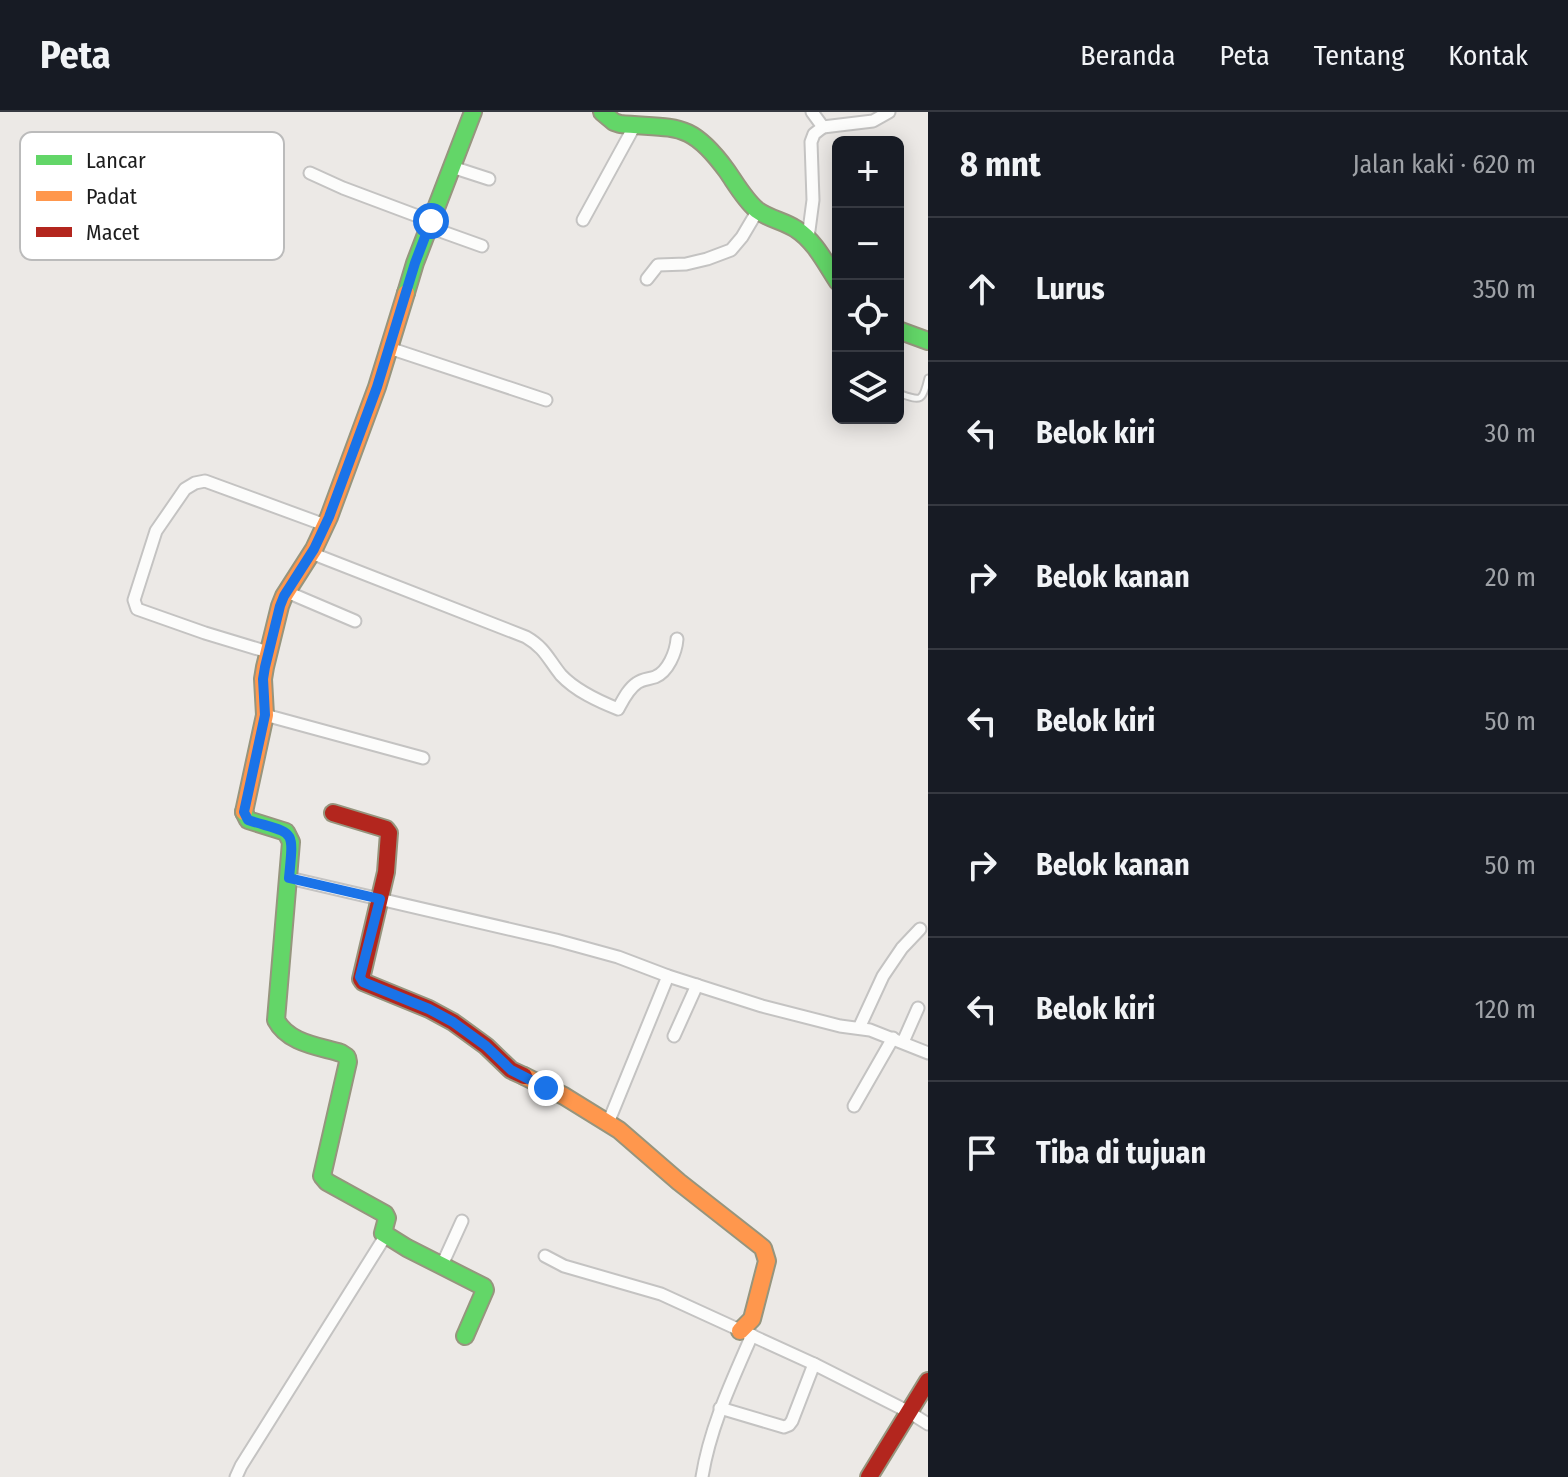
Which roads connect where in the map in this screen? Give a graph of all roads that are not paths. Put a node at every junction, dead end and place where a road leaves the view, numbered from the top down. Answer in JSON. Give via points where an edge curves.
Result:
{"nodes":[{"id":1,"x":473,"y":112,"type":"edge"},
{"id":2,"x":602,"y":112,"type":"edge"},
{"id":3,"x":812,"y":112,"type":"edge"},
{"id":4,"x":889,"y":112,"type":"edge"},
{"id":5,"x":635,"y":125,"type":"junction"},
{"id":6,"x":823,"y":127,"type":"junction"},
{"id":7,"x":452,"y":167,"type":"junction"},
{"id":8,"x":310,"y":173,"type":"dead end"},
{"id":9,"x":489,"y":179,"type":"dead end"},
{"id":10,"x":758,"y":210,"type":"junction"},
{"id":11,"x":583,"y":220,"type":"dead end"},
{"id":12,"x":430,"y":224,"type":"junction"},
{"id":13,"x":808,"y":238,"type":"junction"},
{"id":14,"x":482,"y":246,"type":"dead end"},
{"id":15,"x":647,"y":279,"type":"dead end"},
{"id":16,"x":837,"y":280,"type":"edge"},
{"id":17,"x":904,"y":332,"type":"edge"},
{"id":18,"x":928,"y":341,"type":"edge"},
{"id":19,"x":389,"y":348,"type":"junction"},
{"id":20,"x":928,"y":378,"type":"edge"},
{"id":21,"x":904,"y":395,"type":"edge"},
{"id":22,"x":546,"y":400,"type":"dead end"},
{"id":23,"x":325,"y":525,"type":"junction"},
{"id":24,"x":311,"y":553,"type":"junction"},
{"id":25,"x":287,"y":592,"type":"junction"},
{"id":26,"x":355,"y":621,"type":"dead end"},
{"id":27,"x":677,"y":639,"type":"dead end"},
{"id":28,"x":268,"y":652,"type":"junction"},
{"id":29,"x":265,"y":715,"type":"junction"},
{"id":30,"x":423,"y":758,"type":"dead end"},
{"id":31,"x":333,"y":813,"type":"dead end"},
{"id":32,"x":289,"y":878,"type":"junction"},
{"id":33,"x":380,"y":899,"type":"junction"},
{"id":34,"x":920,"y":929,"type":"dead end"},
{"id":35,"x":668,"y":976,"type":"junction"},
{"id":36,"x":697,"y":985,"type":"junction"},
{"id":37,"x":918,"y":1008,"type":"dead end"},
{"id":38,"x":859,"y":1028,"type":"junction"},
{"id":39,"x":674,"y":1036,"type":"dead end"},
{"id":40,"x":898,"y":1040,"type":"junction"},
{"id":41,"x":928,"y":1053,"type":"edge"},
{"id":42,"x":854,"y":1106,"type":"dead end"},
{"id":43,"x":608,"y":1123,"type":"junction"},
{"id":44,"x":462,"y":1221,"type":"dead end"},
{"id":45,"x":386,"y":1235,"type":"junction"},
{"id":46,"x":545,"y":1256,"type":"dead end"},
{"id":47,"x":442,"y":1265,"type":"junction"},
{"id":48,"x":746,"y":1333,"type":"junction"},
{"id":49,"x":465,"y":1336,"type":"dead end"},
{"id":50,"x":814,"y":1364,"type":"junction"},
{"id":51,"x":928,"y":1381,"type":"edge"},
{"id":52,"x":720,"y":1408,"type":"junction"},
{"id":53,"x":909,"y":1412,"type":"junction"},
{"id":54,"x":928,"y":1424,"type":"edge"},
{"id":55,"x":236,"y":1477,"type":"edge"},
{"id":56,"x":702,"y":1477,"type":"edge"},
{"id":57,"x":869,"y":1477,"type":"edge"}],
"edges":[{"from":1,"to":7,"type":"street"},
{"from":2,"to":5,"type":"street","via":[[614,122]]},
{"from":3,"to":6,"type":"street"},
{"from":4,"to":6,"type":"street","via":[[862,124]]},
{"from":5,"to":10,"type":"street","via":[[671,127],[691,135]]},
{"from":5,"to":11,"type":"street"},
{"from":6,"to":13,"type":"street","via":[[811,142]]},
{"from":7,"to":9,"type":"street"},
{"from":7,"to":12,"type":"street"},
{"from":8,"to":12,"type":"street"},
{"from":10,"to":13,"type":"street"},
{"from":10,"to":15,"type":"street","via":[[731,250],[696,262],[658,265]]},
{"from":12,"to":14,"type":"street"},
{"from":12,"to":19,"type":"street"},
{"from":13,"to":16,"type":"street"},
{"from":17,"to":18,"type":"street"},
{"from":19,"to":22,"type":"street"},
{"from":19,"to":23,"type":"street"},
{"from":20,"to":21,"type":"lane","via":[[921,399]]},
{"from":23,"to":24,"type":"street"},
{"from":23,"to":28,"type":"street","via":[[205,481],[185,489],[156,531],[134,600],[137,609]]},
{"from":24,"to":25,"type":"street"},
{"from":24,"to":27,"type":"street","via":[[526,637],[571,684],[618,709],[634,684],[663,672]]},
{"from":25,"to":26,"type":"street"},
{"from":25,"to":28,"type":"street"},
{"from":28,"to":29,"type":"street"},
{"from":29,"to":30,"type":"street"},
{"from":29,"to":32,"type":"street","via":[[244,814],[289,834]]},
{"from":31,"to":33,"type":"street","via":[[388,831]]},
{"from":32,"to":33,"type":"street"},
{"from":32,"to":45,"type":"street","via":[[276,1023],[288,1036],[348,1059],[322,1176],[385,1214]]},
{"from":33,"to":35,"type":"street","via":[[556,940]]},
{"from":33,"to":43,"type":"street","via":[[363,982],[453,1022],[511,1070]]},
{"from":34,"to":38,"type":"street","via":[[883,976]]},
{"from":35,"to":36,"type":"street"},
{"from":35,"to":43,"type":"street"},
{"from":36,"to":38,"type":"street"},
{"from":36,"to":39,"type":"street"},
{"from":37,"to":40,"type":"street"},
{"from":38,"to":40,"type":"street"},
{"from":40,"to":41,"type":"street"},
{"from":40,"to":42,"type":"street"},
{"from":43,"to":48,"type":"street","via":[[763,1248],[767,1261]]},
{"from":44,"to":47,"type":"street"},
{"from":45,"to":47,"type":"street"},
{"from":45,"to":55,"type":"street"},
{"from":46,"to":48,"type":"street","via":[[661,1294]]},
{"from":47,"to":49,"type":"street","via":[[485,1287]]},
{"from":48,"to":50,"type":"street"},
{"from":48,"to":52,"type":"street"},
{"from":50,"to":52,"type":"street","via":[[789,1425]]},
{"from":50,"to":53,"type":"street"},
{"from":51,"to":53,"type":"street"},
{"from":52,"to":56,"type":"street"},
{"from":53,"to":54,"type":"street"},
{"from":53,"to":57,"type":"street"}]}
